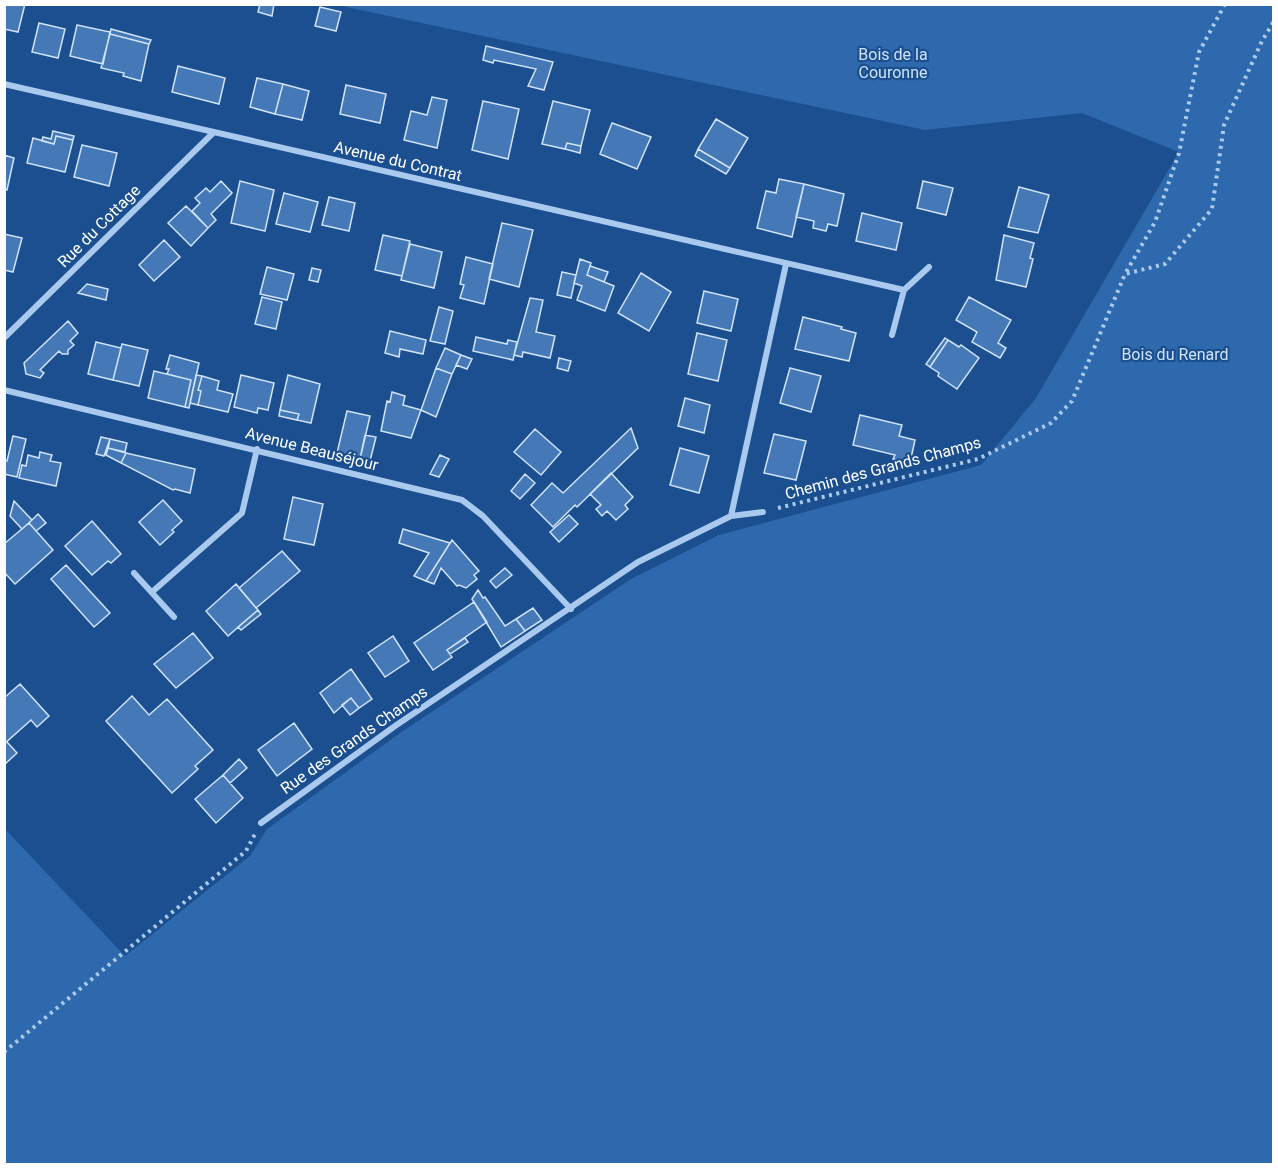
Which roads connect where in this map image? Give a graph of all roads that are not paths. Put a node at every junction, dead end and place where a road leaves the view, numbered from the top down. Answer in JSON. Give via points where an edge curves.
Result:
{"nodes":[{"id":1,"x":4,"y":84,"type":"edge"},
{"id":2,"x":213,"y":133,"type":"junction"},
{"id":3,"x":786,"y":264,"type":"junction"},
{"id":4,"x":929,"y":267,"type":"dead end"},
{"id":5,"x":904,"y":290,"type":"junction"},
{"id":6,"x":892,"y":336,"type":"dead end"},
{"id":7,"x":4,"y":338,"type":"edge"},
{"id":8,"x":4,"y":390,"type":"edge"},
{"id":9,"x":257,"y":449,"type":"junction"},
{"id":10,"x":763,"y":512,"type":"road end"},
{"id":11,"x":731,"y":516,"type":"junction"},
{"id":12,"x":134,"y":573,"type":"dead end"},
{"id":13,"x":152,"y":592,"type":"junction"},
{"id":14,"x":571,"y":609,"type":"junction"},
{"id":15,"x":174,"y":617,"type":"dead end"},
{"id":16,"x":261,"y":823,"type":"road end"}],
"edges":[{"from":1,"to":2,"type":"street","name":"Avenue du Contrat"},
{"from":2,"to":3,"type":"street","name":"Avenue du Contrat"},
{"from":2,"to":7,"type":"street","name":"Rue du Cottage"},
{"from":3,"to":5,"type":"street","name":"Avenue du Contrat"},
{"from":3,"to":11,"type":"street"},
{"from":4,"to":5,"type":"street"},
{"from":5,"to":6,"type":"street"},
{"from":8,"to":9,"type":"street","name":"Avenue Beauséjour"},
{"from":9,"to":13,"type":"street","via":[[242,513]]},
{"from":9,"to":14,"type":"street","name":"Avenue Beauséjour","via":[[462,500],[483,516]]},
{"from":10,"to":11,"type":"street","name":"Rue des Grands Champs"},
{"from":11,"to":14,"type":"street","name":"Rue des Grands Champs","via":[[638,562]]},
{"from":12,"to":13,"type":"street"},
{"from":13,"to":15,"type":"street"},
{"from":14,"to":16,"type":"street","name":"Rue des Grands Champs","via":[[395,726]]}]}
